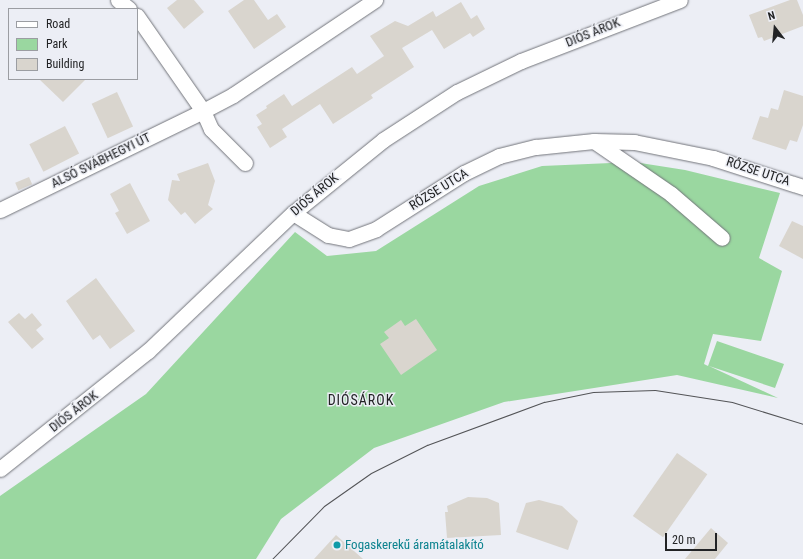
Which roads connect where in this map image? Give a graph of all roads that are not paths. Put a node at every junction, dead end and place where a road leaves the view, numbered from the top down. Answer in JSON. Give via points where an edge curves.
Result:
{"nodes":[{"id":1,"x":118,"y":0,"type":"edge"},
{"id":2,"x":375,"y":0,"type":"edge"},
{"id":3,"x":680,"y":0,"type":"edge"},
{"id":4,"x":128,"y":8,"type":"edge"},
{"id":5,"x":138,"y":17,"type":"edge"},
{"id":6,"x":203,"y":111,"type":"junction"},
{"id":7,"x":594,"y":142,"type":"junction"},
{"id":8,"x":245,"y":164,"type":"dead end"},
{"id":9,"x":803,"y":187,"type":"edge"},
{"id":10,"x":0,"y":210,"type":"edge"},
{"id":11,"x":293,"y":213,"type":"junction"},
{"id":12,"x":722,"y":238,"type":"dead end"},
{"id":13,"x":0,"y":469,"type":"edge"}],
"edges":[{"from":1,"to":4,"type":"street"},
{"from":2,"to":6,"type":"street","name":"ALSÓ SVÁBHEGYI ÚT","via":[[233,95]]},
{"from":3,"to":11,"type":"street","name":"DIÓS ÁROK","via":[[521,61],[457,92],[383,140]]},
{"from":5,"to":6,"type":"street"},
{"from":6,"to":8,"type":"street","via":[[211,129]]},
{"from":6,"to":10,"type":"street","name":"ALSÓ SVÁBHEGYI ÚT"},
{"from":7,"to":9,"type":"street","name":"RŐZSE UTCA","via":[[634,142],[713,158]]},
{"from":7,"to":11,"type":"street","name":"RŐZSE UTCA","via":[[536,147],[493,159],[464,173],[376,229],[349,239],[328,235]]},
{"from":7,"to":12,"type":"street","via":[[671,194]]},
{"from":11,"to":13,"type":"street","name":"DIÓS ÁROK","via":[[154,346]]}]}
